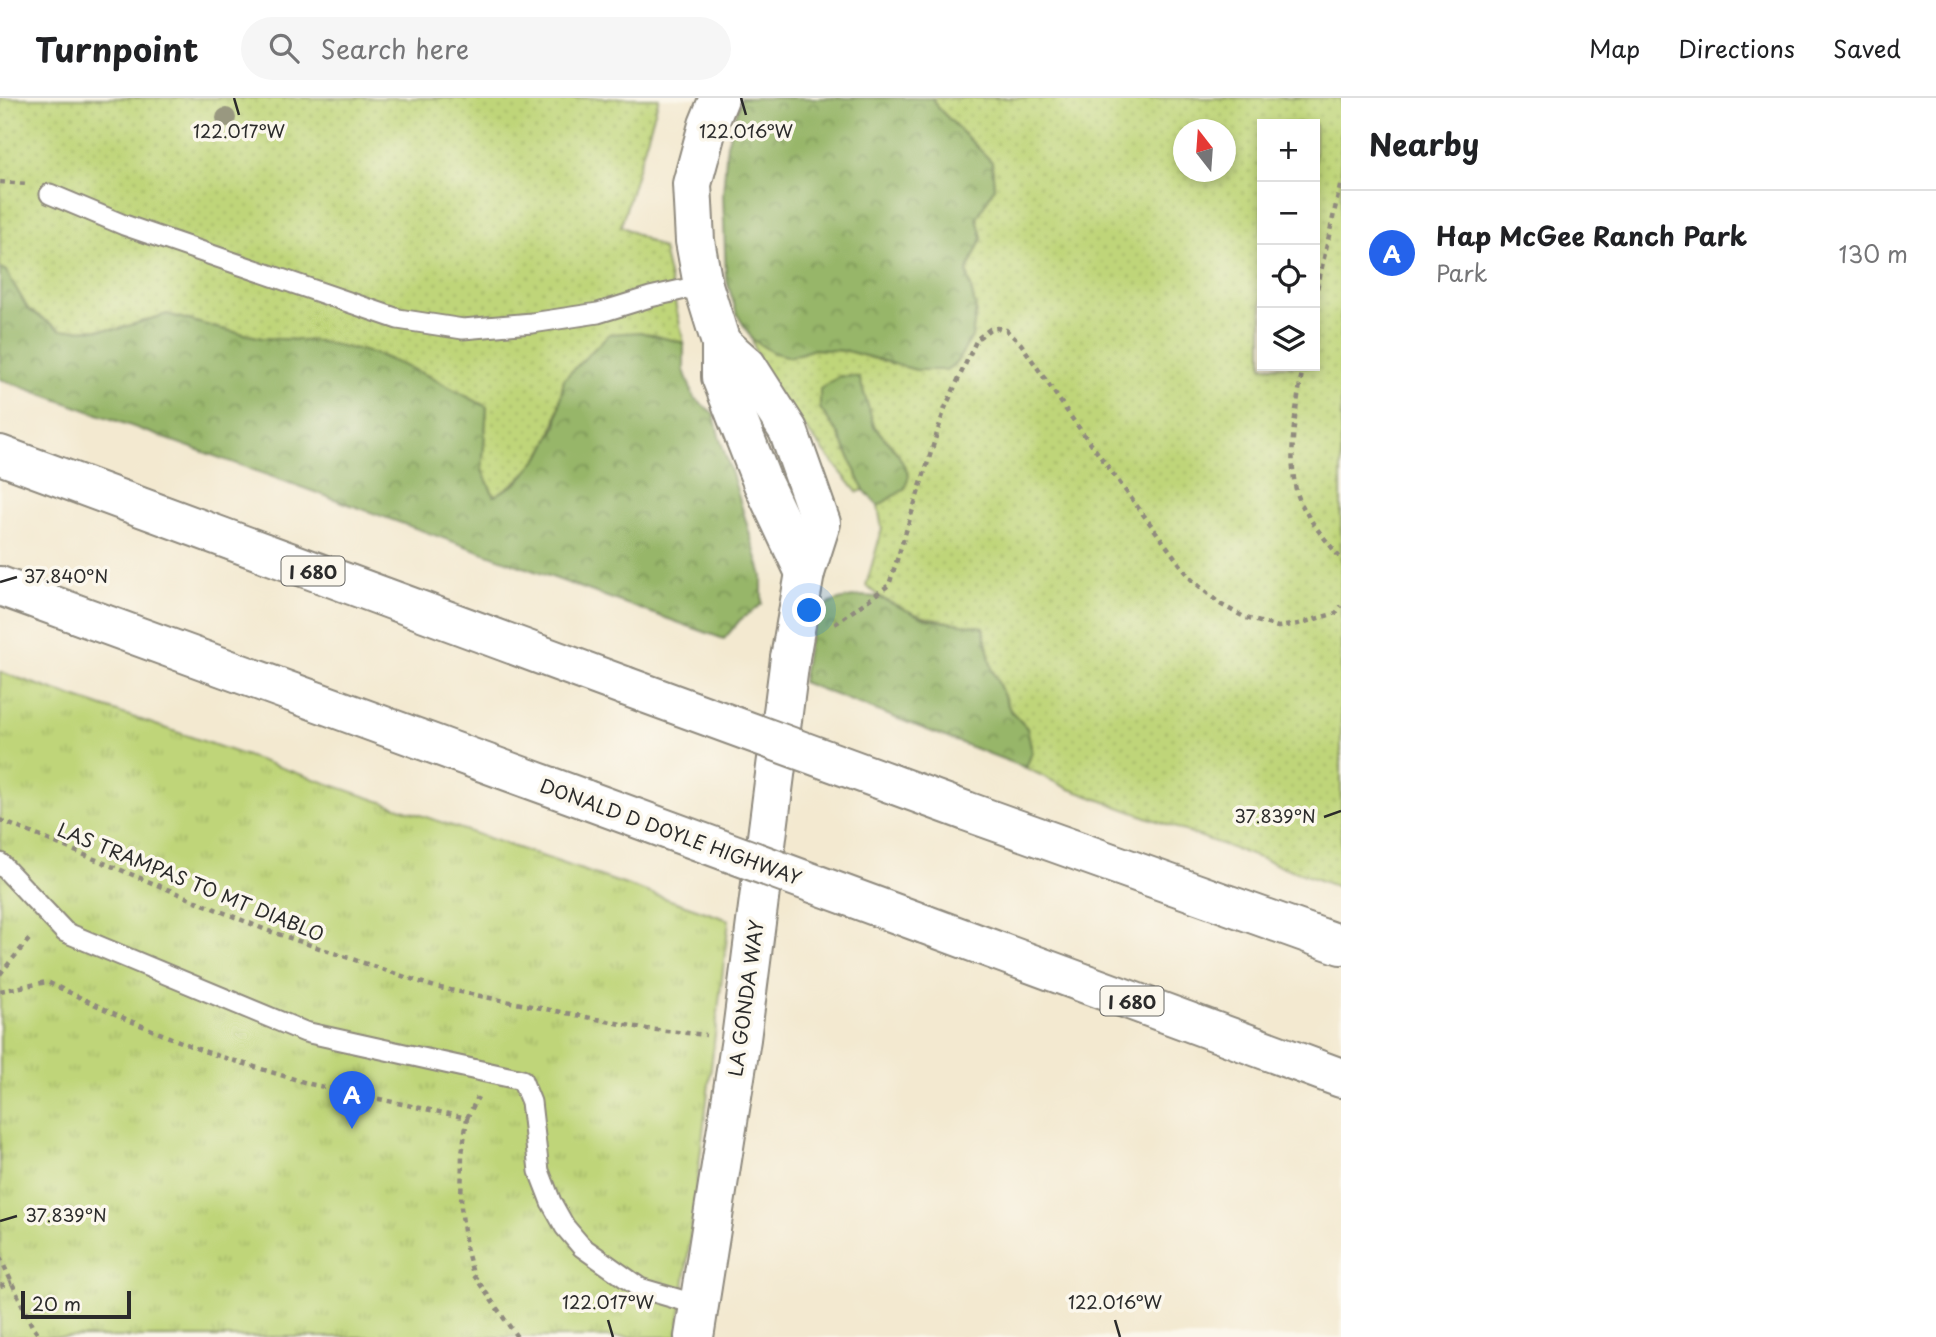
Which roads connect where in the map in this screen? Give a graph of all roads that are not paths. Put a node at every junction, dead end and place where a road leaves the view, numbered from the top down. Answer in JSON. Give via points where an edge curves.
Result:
{"nodes":[{"id":1,"x":719,"y":98,"type":"edge"},
{"id":2,"x":50,"y":194,"type":"dead end"},
{"id":3,"x":703,"y":285,"type":"junction"},
{"id":4,"x":0,"y":455,"type":"edge"},
{"id":5,"x":0,"y":586,"type":"edge"},
{"id":6,"x":0,"y":863,"type":"edge"},
{"id":7,"x":1341,"y":945,"type":"edge"},
{"id":8,"x":1341,"y":1078,"type":"edge"},
{"id":9,"x":696,"y":1321,"type":"edge"}],
"edges":[{"from":1,"to":3,"type":"main road","via":[[692,184]]},
{"from":2,"to":3,"type":"lane","via":[[124,225],[398,319],[463,329],[598,313]]},
{"from":3,"to":9,"type":"main road","name":"LA GONDA WAY","via":[[721,343],[747,366],[789,430],[821,523],[805,573],[790,658],[741,1039]]},
{"from":4,"to":7,"type":"main road","number":"I 680","bridge":true},
{"from":5,"to":8,"type":"main road","name":"DONALD D DOYLE HIGHWAY","number":"I 680","bridge":true},
{"from":6,"to":9,"type":"lane","via":[[65,932],[305,1032],[522,1080],[531,1102],[539,1171],[565,1227],[582,1247],[640,1289]]}]}
